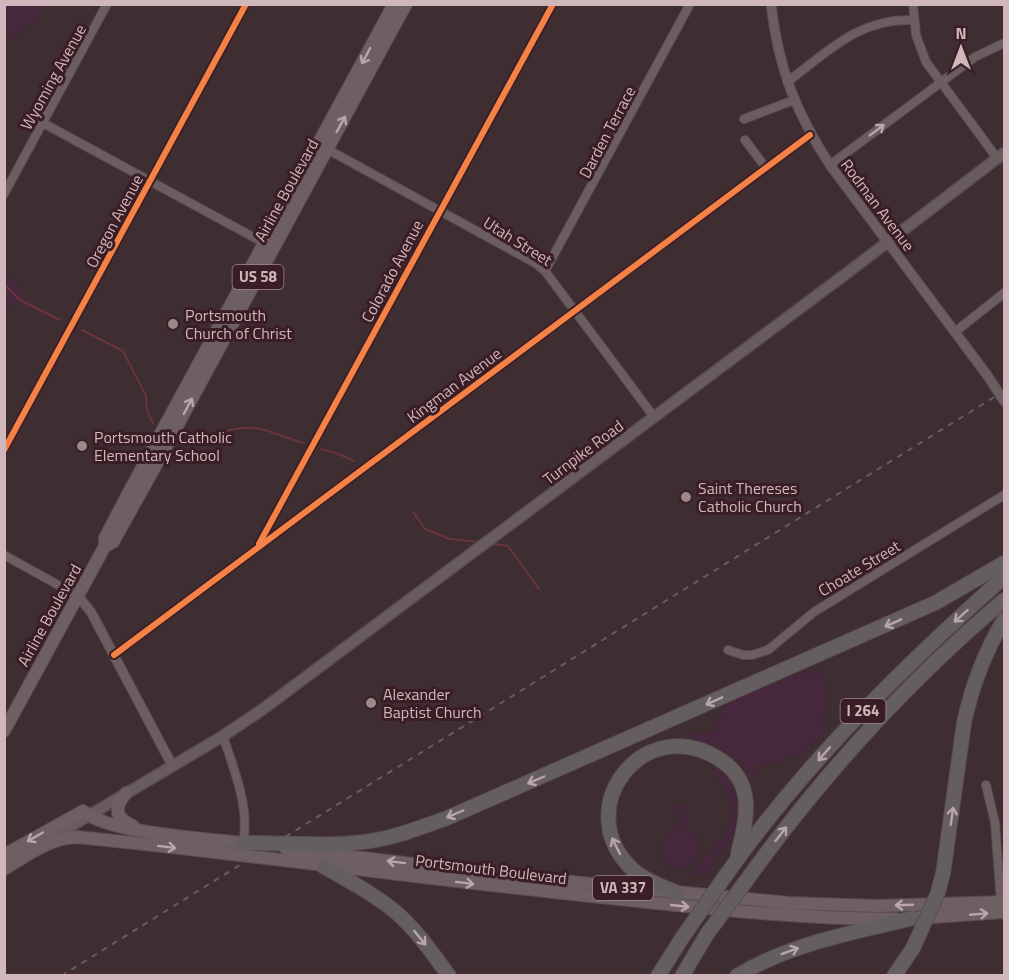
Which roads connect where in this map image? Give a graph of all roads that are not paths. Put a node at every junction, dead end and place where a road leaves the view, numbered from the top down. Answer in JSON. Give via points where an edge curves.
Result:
{"nodes":[{"id":1,"x":107,"y":4,"type":"edge"},
{"id":2,"x":246,"y":4,"type":"edge"},
{"id":3,"x":394,"y":4,"type":"edge"},
{"id":4,"x":406,"y":4,"type":"edge"},
{"id":5,"x":553,"y":4,"type":"edge"},
{"id":6,"x":690,"y":4,"type":"edge"},
{"id":7,"x":771,"y":4,"type":"edge"},
{"id":8,"x":913,"y":4,"type":"edge"},
{"id":9,"x":913,"y":20,"type":"junction"},
{"id":10,"x":1005,"y":43,"type":"edge"},
{"id":11,"x":787,"y":82,"type":"junction"},
{"id":12,"x":940,"y":83,"type":"junction"},
{"id":13,"x":794,"y":100,"type":"junction"},
{"id":14,"x":744,"y":119,"type":"dead end"},
{"id":15,"x":44,"y":123,"type":"junction"},
{"id":16,"x":810,"y":135,"type":"junction"},
{"id":17,"x":745,"y":140,"type":"dead end"},
{"id":18,"x":323,"y":147,"type":"junction"},
{"id":19,"x":1001,"y":156,"type":"edge"},
{"id":20,"x":830,"y":165,"type":"junction"},
{"id":21,"x":766,"y":168,"type":"junction"},
{"id":22,"x":151,"y":182,"type":"junction"},
{"id":23,"x":4,"y":194,"type":"edge"},
{"id":24,"x":440,"y":211,"type":"junction"},
{"id":25,"x":887,"y":242,"type":"junction"},
{"id":26,"x":269,"y":245,"type":"junction"},
{"id":27,"x":545,"y":271,"type":"junction"},
{"id":28,"x":1005,"y":293,"type":"edge"},
{"id":29,"x":575,"y":312,"type":"junction"},
{"id":30,"x":955,"y":332,"type":"junction"},
{"id":31,"x":1005,"y":401,"type":"edge"},
{"id":32,"x":654,"y":417,"type":"junction"},
{"id":33,"x":4,"y":450,"type":"edge"},
{"id":34,"x":1005,"y":495,"type":"edge"},
{"id":35,"x":255,"y":550,"type":"junction"},
{"id":36,"x":4,"y":555,"type":"edge"},
{"id":37,"x":1005,"y":563,"type":"edge"},
{"id":38,"x":1005,"y":577,"type":"edge"},
{"id":39,"x":78,"y":596,"type":"junction"},
{"id":40,"x":1005,"y":600,"type":"edge"},
{"id":41,"x":1005,"y":620,"type":"edge"},
{"id":42,"x":728,"y":650,"type":"dead end"},
{"id":43,"x":114,"y":655,"type":"junction"},
{"id":44,"x":4,"y":731,"type":"edge"},
{"id":45,"x":223,"y":736,"type":"junction"},
{"id":46,"x":172,"y":765,"type":"junction"},
{"id":47,"x":986,"y":785,"type":"dead end"},
{"id":48,"x":126,"y":793,"type":"junction"},
{"id":49,"x":85,"y":813,"type":"junction"},
{"id":50,"x":146,"y":831,"type":"junction"},
{"id":51,"x":162,"y":835,"type":"junction"},
{"id":52,"x":95,"y":839,"type":"junction"},
{"id":53,"x":47,"y":843,"type":"junction"},
{"id":54,"x":243,"y":843,"type":"junction"},
{"id":55,"x":1001,"y":843,"type":"edge"},
{"id":56,"x":4,"y":855,"type":"edge"},
{"id":57,"x":737,"y":859,"type":"junction"},
{"id":58,"x":323,"y":866,"type":"junction"},
{"id":59,"x":4,"y":869,"type":"edge"},
{"id":60,"x":677,"y":893,"type":"junction"},
{"id":61,"x":1003,"y":905,"type":"edge"},
{"id":62,"x":913,"y":918,"type":"junction"},
{"id":63,"x":449,"y":975,"type":"edge"},
{"id":64,"x":658,"y":975,"type":"edge"},
{"id":65,"x":682,"y":975,"type":"edge"},
{"id":66,"x":737,"y":975,"type":"edge"},
{"id":67,"x":894,"y":975,"type":"edge"}],
"edges":[{"from":1,"to":15,"type":"street","name":"Wyoming Avenue"},
{"from":2,"to":22,"type":"street","name":"Oregon Avenue"},
{"from":3,"to":18,"type":"main road","name":"Airline Boulevard","number":"US 58","one_way":true},
{"from":18,"to":4,"type":"main road","name":"Airline Boulevard","number":"US 58","one_way":true},
{"from":5,"to":24,"type":"street","name":"Colorado Avenue"},
{"from":6,"to":27,"type":"street","name":"Darden Terrace"},
{"from":7,"to":11,"type":"street","name":"Rodman Avenue"},
{"from":8,"to":9,"type":"street"},
{"from":9,"to":11,"type":"street","via":[[884,21],[862,28]]},
{"from":9,"to":12,"type":"street","via":[[920,49]]},
{"from":10,"to":12,"type":"street","via":[[975,57]]},
{"from":11,"to":13,"type":"street","name":"Rodman Avenue"},
{"from":12,"to":19,"type":"street"},
{"from":20,"to":12,"type":"street","one_way":true},
{"from":13,"to":14,"type":"street"},
{"from":13,"to":16,"type":"street","name":"Rodman Avenue"},
{"from":15,"to":22,"type":"street"},
{"from":15,"to":23,"type":"street","name":"Wyoming Avenue"},
{"from":16,"to":20,"type":"street","name":"Rodman Avenue"},
{"from":16,"to":21,"type":"street","name":"Kingman Avenue"},
{"from":17,"to":21,"type":"street"},
{"from":18,"to":24,"type":"street","name":"Utah Street"},
{"from":18,"to":26,"type":"main road","name":"Airline Boulevard","number":"US 58"},
{"from":19,"to":25,"type":"main road","name":"Turnpike Road"},
{"from":20,"to":25,"type":"street","name":"Rodman Avenue"},
{"from":21,"to":29,"type":"street","name":"Kingman Avenue"},
{"from":22,"to":26,"type":"street"},
{"from":22,"to":33,"type":"street","name":"Oregon Avenue"},
{"from":24,"to":27,"type":"street","name":"Utah Street"},
{"from":24,"to":35,"type":"street","name":"Colorado Avenue"},
{"from":25,"to":30,"type":"street","name":"Rodman Avenue"},
{"from":25,"to":32,"type":"main road","name":"Turnpike Road"},
{"from":26,"to":39,"type":"main road","name":"Airline Boulevard","number":"US 58","via":[[105,538],[105,546]]},
{"from":27,"to":29,"type":"street","name":"Utah Street"},
{"from":28,"to":30,"type":"street"},
{"from":29,"to":32,"type":"street","name":"Utah Street"},
{"from":29,"to":35,"type":"street","name":"Kingman Avenue"},
{"from":30,"to":31,"type":"street","name":"Rodman Avenue"},
{"from":32,"to":45,"type":"main road","name":"Turnpike Road"},
{"from":34,"to":42,"type":"street","name":"Choate Street","via":[[806,617],[768,650],[743,655]]},
{"from":35,"to":43,"type":"street","name":"Kingman Avenue"},
{"from":36,"to":39,"type":"street"},
{"from":37,"to":54,"type":"highway","one_way":true,"via":[[935,603],[437,822],[362,842]]},
{"from":38,"to":57,"type":"highway","number":"I 264","one_way":true,"via":[[881,692]]},
{"from":39,"to":43,"type":"street"},
{"from":39,"to":44,"type":"main road","name":"Airline Boulevard","number":"US 58"},
{"from":65,"to":40,"type":"highway","number":"I 264","one_way":true,"bridge":true,"via":[[707,934],[781,834],[861,738],[940,658]]},
{"from":67,"to":41,"type":"highway","one_way":true,"bridge":true,"via":[[913,948],[937,895],[969,699],[985,655]]},
{"from":43,"to":46,"type":"street"},
{"from":45,"to":46,"type":"main road","name":"Turnpike Road"},
{"from":45,"to":54,"type":"street","via":[[246,817]]},
{"from":46,"to":48,"type":"main road","name":"Turnpike Road"},
{"from":46,"to":49,"type":"main road","name":"Turnpike Road","via":[[150,772]]},
{"from":47,"to":55,"type":"street"},
{"from":48,"to":49,"type":"main road","name":"Turnpike Road"},
{"from":48,"to":50,"type":"main road","via":[[117,806],[119,815],[126,823]]},
{"from":49,"to":50,"type":"main road","name":"Portsmouth Boulevard"},
{"from":49,"to":53,"type":"main road","name":"Portsmouth Boulevard"},
{"from":49,"to":56,"type":"main road","one_way":true},
{"from":50,"to":51,"type":"main road","name":"Portsmouth Boulevard"},
{"from":51,"to":52,"type":"main road","via":[[102,831],[95,834]]},
{"from":51,"to":54,"type":"main road","name":"Portsmouth Boulevard"},
{"from":52,"to":53,"type":"main road","name":"Portsmouth Boulevard","via":[[67,837]]},
{"from":52,"to":58,"type":"main road","name":"Portsmouth Boulevard","one_way":true},
{"from":53,"to":59,"type":"main road","name":"Portsmouth Boulevard"},
{"from":60,"to":54,"type":"main road","name":"Portsmouth Boulevard","number":"VA 337","one_way":true},
{"from":55,"to":61,"type":"street"},
{"from":60,"to":57,"type":"highway","one_way":true,"via":[[634,871],[618,852],[611,835],[608,817],[612,793],[624,772],[641,757],[669,746],[690,746],[710,753],[730,768],[742,785],[747,809]]},
{"from":57,"to":64,"type":"highway","number":"I 264","bridge":true},
{"from":58,"to":62,"type":"main road","name":"Portsmouth Boulevard","number":"VA 337","one_way":true,"via":[[756,913]]},
{"from":58,"to":63,"type":"highway","one_way":true,"via":[[399,915]]},
{"from":61,"to":60,"type":"main road","name":"Portsmouth Boulevard","number":"VA 337","one_way":true,"via":[[832,906]]},
{"from":62,"to":61,"type":"main road","name":"Portsmouth Boulevard","number":"VA 337","one_way":true},
{"from":66,"to":62,"type":"highway","one_way":true,"via":[[802,946]]}]}
